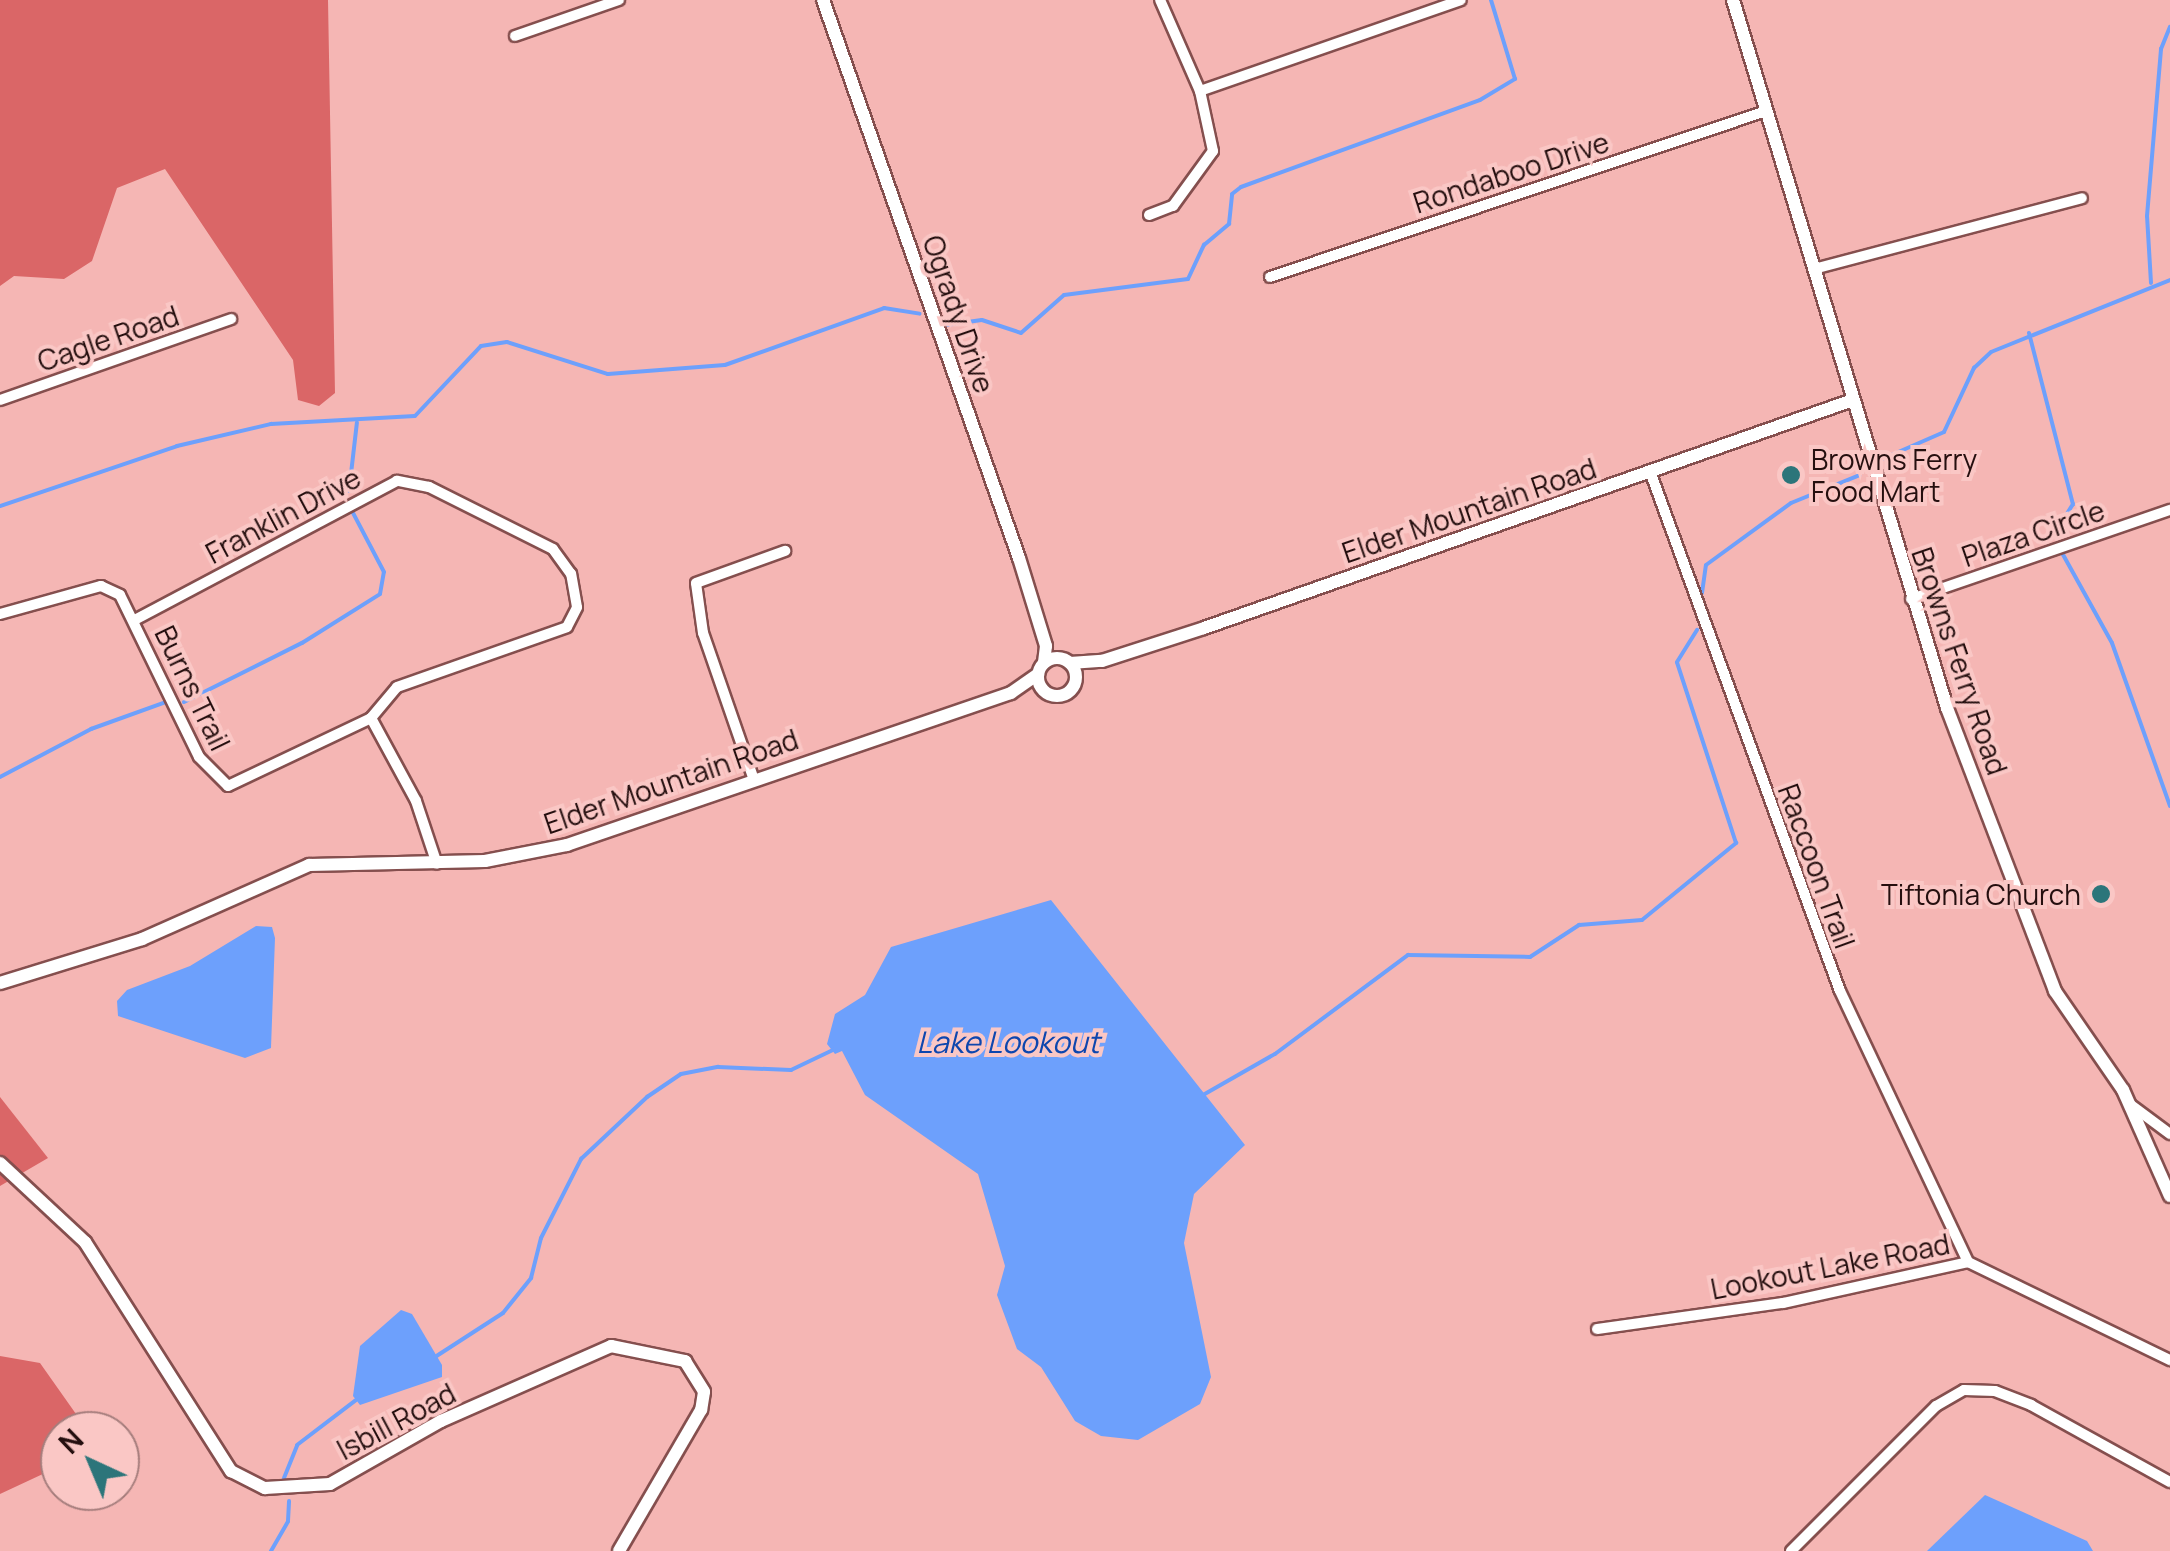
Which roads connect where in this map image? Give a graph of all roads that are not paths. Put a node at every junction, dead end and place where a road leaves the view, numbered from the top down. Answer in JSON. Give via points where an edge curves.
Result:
{"nodes":[{"id":1,"x":619,"y":0,"type":"edge"},
{"id":2,"x":823,"y":0,"type":"edge"},
{"id":3,"x":1160,"y":0,"type":"edge"},
{"id":4,"x":1461,"y":0,"type":"edge"},
{"id":5,"x":1732,"y":0,"type":"edge"},
{"id":6,"x":515,"y":36,"type":"dead end"},
{"id":7,"x":1200,"y":91,"type":"junction"},
{"id":8,"x":1766,"y":111,"type":"junction"},
{"id":9,"x":2082,"y":198,"type":"dead end"},
{"id":10,"x":1149,"y":215,"type":"dead end"},
{"id":11,"x":1814,"y":269,"type":"junction"},
{"id":12,"x":1270,"y":277,"type":"dead end"},
{"id":13,"x":232,"y":319,"type":"dead end"},
{"id":14,"x":0,"y":400,"type":"edge"},
{"id":15,"x":1850,"y":401,"type":"junction"},
{"id":16,"x":1651,"y":474,"type":"junction"},
{"id":17,"x":2170,"y":510,"type":"edge"},
{"id":18,"x":785,"y":551,"type":"dead end"},
{"id":19,"x":1910,"y":599,"type":"junction"},
{"id":20,"x":0,"y":614,"type":"edge"},
{"id":21,"x":135,"y":620,"type":"junction"},
{"id":22,"x":1046,"y":646,"type":"junction"},
{"id":23,"x":1064,"y":661,"type":"junction"},
{"id":24,"x":1102,"y":661,"type":"junction"},
{"id":25,"x":1041,"y":669,"type":"junction"},
{"id":26,"x":1075,"y":685,"type":"junction"},
{"id":27,"x":1044,"y":692,"type":"junction"},
{"id":28,"x":1011,"y":693,"type":"junction"},
{"id":29,"x":371,"y":718,"type":"junction"},
{"id":30,"x":754,"y":780,"type":"junction"},
{"id":31,"x":437,"y":864,"type":"junction"},
{"id":32,"x":0,"y":983,"type":"edge"},
{"id":33,"x":2131,"y":1105,"type":"junction"},
{"id":34,"x":2170,"y":1134,"type":"edge"},
{"id":35,"x":0,"y":1163,"type":"edge"},
{"id":36,"x":2170,"y":1196,"type":"edge"},
{"id":37,"x":1968,"y":1262,"type":"junction"},
{"id":38,"x":1597,"y":1329,"type":"dead end"},
{"id":39,"x":2170,"y":1360,"type":"edge"},
{"id":40,"x":2170,"y":1482,"type":"edge"},
{"id":41,"x":619,"y":1551,"type":"edge"},
{"id":42,"x":1790,"y":1551,"type":"edge"}],
"edges":[{"from":1,"to":6,"type":"street"},
{"from":2,"to":22,"type":"street","name":"Ogrady Drive"},
{"from":3,"to":7,"type":"street"},
{"from":4,"to":7,"type":"street"},
{"from":5,"to":8,"type":"street","name":"Browns Ferry Road"},
{"from":7,"to":10,"type":"street","via":[[1213,151],[1173,206]]},
{"from":8,"to":11,"type":"street","name":"Browns Ferry Road"},
{"from":8,"to":12,"type":"street","name":"Rondaboo Drive"},
{"from":9,"to":11,"type":"street"},
{"from":11,"to":15,"type":"street","name":"Browns Ferry Road"},
{"from":13,"to":14,"type":"street","name":"Cagle Road"},
{"from":15,"to":16,"type":"street","name":"Elder Mountain Road"},
{"from":15,"to":19,"type":"street","name":"Browns Ferry Road"},
{"from":16,"to":24,"type":"street","name":"Elder Mountain Road"},
{"from":16,"to":37,"type":"street","name":"Raccoon Trail","via":[[1840,991]]},
{"from":17,"to":19,"type":"street","name":"Plaza Circle"},
{"from":18,"to":30,"type":"street","via":[[696,582],[703,633]]},
{"from":19,"to":33,"type":"street","name":"Browns Ferry Road","via":[[2036,948],[2078,1028]]},
{"from":20,"to":21,"type":"street","via":[[100,586],[120,594]]},
{"from":21,"to":29,"type":"street","name":"Burns Trail","via":[[199,756],[221,784],[247,782]]},
{"from":21,"to":29,"type":"street","name":"Franklin Drive","via":[[398,482],[429,487],[554,548],[571,574],[577,607],[568,627],[397,687]]},
{"from":22,"to":23,"type":"street","name":"Ogrady Drive"},
{"from":22,"to":25,"type":"street","name":"Ogrady Drive"},
{"from":23,"to":24,"type":"street","name":"Elder Mountain Road"},
{"from":23,"to":25,"type":"street","name":"Elder Mountain Road"},
{"from":23,"to":26,"type":"street"},
{"from":24,"to":26,"type":"street","name":"Elder Mountain Road"},
{"from":25,"to":27,"type":"street"},
{"from":25,"to":28,"type":"street","name":"Elder Mountain Road"},
{"from":26,"to":27,"type":"street","name":"Elder Mountain Road","via":[[1061,696]]},
{"from":27,"to":28,"type":"street","name":"Elder Mountain Road"},
{"from":28,"to":30,"type":"street","name":"Elder Mountain Road"},
{"from":29,"to":31,"type":"street","via":[[416,802]]},
{"from":30,"to":31,"type":"street","name":"Elder Mountain Road","via":[[567,845]]},
{"from":31,"to":32,"type":"street","name":"Elder Mountain Road","via":[[309,865],[142,939]]},
{"from":33,"to":34,"type":"street"},
{"from":33,"to":36,"type":"street","name":"Browns Ferry Road"},
{"from":35,"to":41,"type":"street","name":"Isbill Road","via":[[85,1242],[231,1471],[265,1488],[330,1484],[441,1422],[611,1346],[685,1361],[704,1392],[702,1410]]},
{"from":37,"to":38,"type":"street","name":"Lookout Lake Road","via":[[1783,1304]]},
{"from":37,"to":39,"type":"street","name":"Lookout Lake Road"},
{"from":40,"to":42,"type":"street","via":[[2031,1405],[1995,1390],[1964,1390],[1936,1406]]}]}
